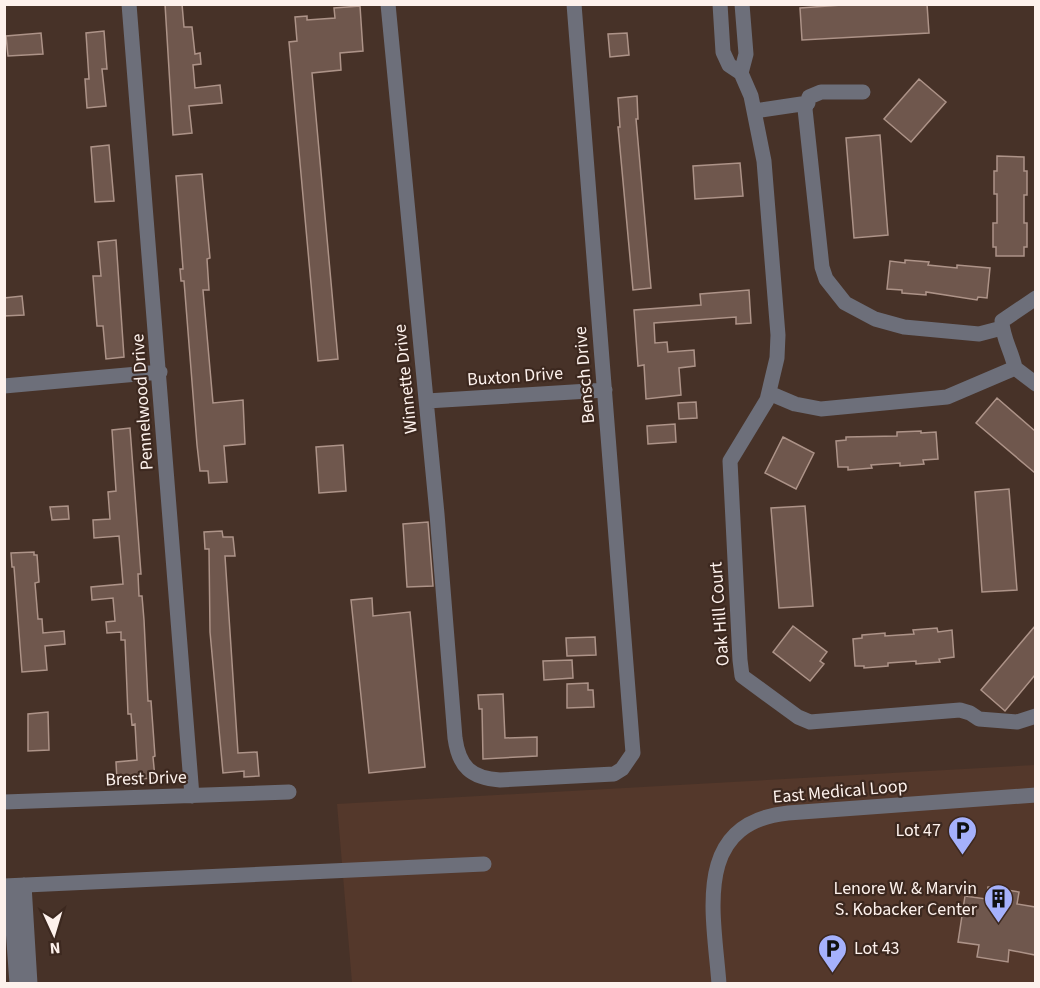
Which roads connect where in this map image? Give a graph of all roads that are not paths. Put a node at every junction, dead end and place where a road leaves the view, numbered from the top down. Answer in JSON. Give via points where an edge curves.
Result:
{"nodes":[{"id":1,"x":129,"y":4,"type":"edge"},
{"id":2,"x":388,"y":4,"type":"edge"},
{"id":3,"x":574,"y":4,"type":"edge"},
{"id":4,"x":720,"y":4,"type":"edge"},
{"id":5,"x":742,"y":4,"type":"edge"},
{"id":6,"x":741,"y":73,"type":"junction"},
{"id":7,"x":863,"y":92,"type":"dead end"},
{"id":8,"x":808,"y":103,"type":"junction"},
{"id":9,"x":754,"y":111,"type":"junction"},
{"id":10,"x":1035,"y":298,"type":"edge"},
{"id":11,"x":1002,"y":328,"type":"junction"},
{"id":12,"x":1015,"y":368,"type":"junction"},
{"id":13,"x":160,"y":372,"type":"junction"},
{"id":14,"x":1035,"y":384,"type":"edge"},
{"id":15,"x":4,"y":386,"type":"edge"},
{"id":16,"x":605,"y":390,"type":"junction"},
{"id":17,"x":769,"y":393,"type":"junction"},
{"id":18,"x":427,"y":401,"type":"junction"},
{"id":19,"x":1035,"y":716,"type":"edge"},
{"id":20,"x":457,"y":750,"type":"joint"},
{"id":21,"x":289,"y":792,"type":"dead end"},
{"id":22,"x":1035,"y":795,"type":"edge"},
{"id":23,"x":192,"y":796,"type":"junction"},
{"id":24,"x":4,"y":802,"type":"edge"},
{"id":25,"x":484,"y":864,"type":"dead end"},
{"id":26,"x":13,"y":885,"type":"edge"},
{"id":27,"x":17,"y":984,"type":"edge"},
{"id":28,"x":30,"y":984,"type":"edge"},
{"id":29,"x":719,"y":984,"type":"edge"}],
"edges":[{"from":1,"to":13,"type":"street","name":"Pennelwood Drive"},
{"from":2,"to":18,"type":"street","name":"Winnette Drive"},
{"from":3,"to":16,"type":"street","name":"Bensch Drive"},
{"from":4,"to":6,"type":"street","name":"Oak Hill Court","via":[[725,59]]},
{"from":5,"to":6,"type":"street","name":"Oak Hill Court","via":[[746,54]]},
{"from":6,"to":9,"type":"street","name":"Oak Hill Court"},
{"from":7,"to":8,"type":"street","via":[[821,92],[809,97]]},
{"from":8,"to":9,"type":"street"},
{"from":8,"to":11,"type":"street","via":[[805,109],[822,267],[837,294],[845,303],[875,319],[903,327],[980,334]]},
{"from":9,"to":17,"type":"street","name":"Oak Hill Court","via":[[764,161],[778,335]]},
{"from":10,"to":11,"type":"street","via":[[1002,321]]},
{"from":11,"to":12,"type":"street"},
{"from":12,"to":14,"type":"street"},
{"from":12,"to":17,"type":"street","via":[[947,397],[821,409]]},
{"from":13,"to":15,"type":"street"},
{"from":13,"to":23,"type":"street","name":"Pennelwood Drive"},
{"from":16,"to":18,"type":"street","name":"Buxton Drive"},
{"from":16,"to":20,"type":"street","name":"Bensch Drive","via":[[633,743],[630,759],[614,774],[500,780],[474,774],[460,760]]},
{"from":17,"to":19,"type":"street","name":"Oak Hill Court","via":[[730,461],[742,676],[810,723],[960,710],[979,719],[1007,722]]},
{"from":18,"to":20,"type":"street","name":"Winnette Drive"},
{"from":21,"to":23,"type":"street","name":"Brest Drive"},
{"from":22,"to":29,"type":"street","name":"East Medical Loop","via":[[781,814],[753,823],[727,846],[714,873]]},
{"from":23,"to":24,"type":"street","name":"Brest Drive"},
{"from":25,"to":26,"type":"street"},
{"from":26,"to":27,"type":"street"},
{"from":26,"to":28,"type":"street"}]}
